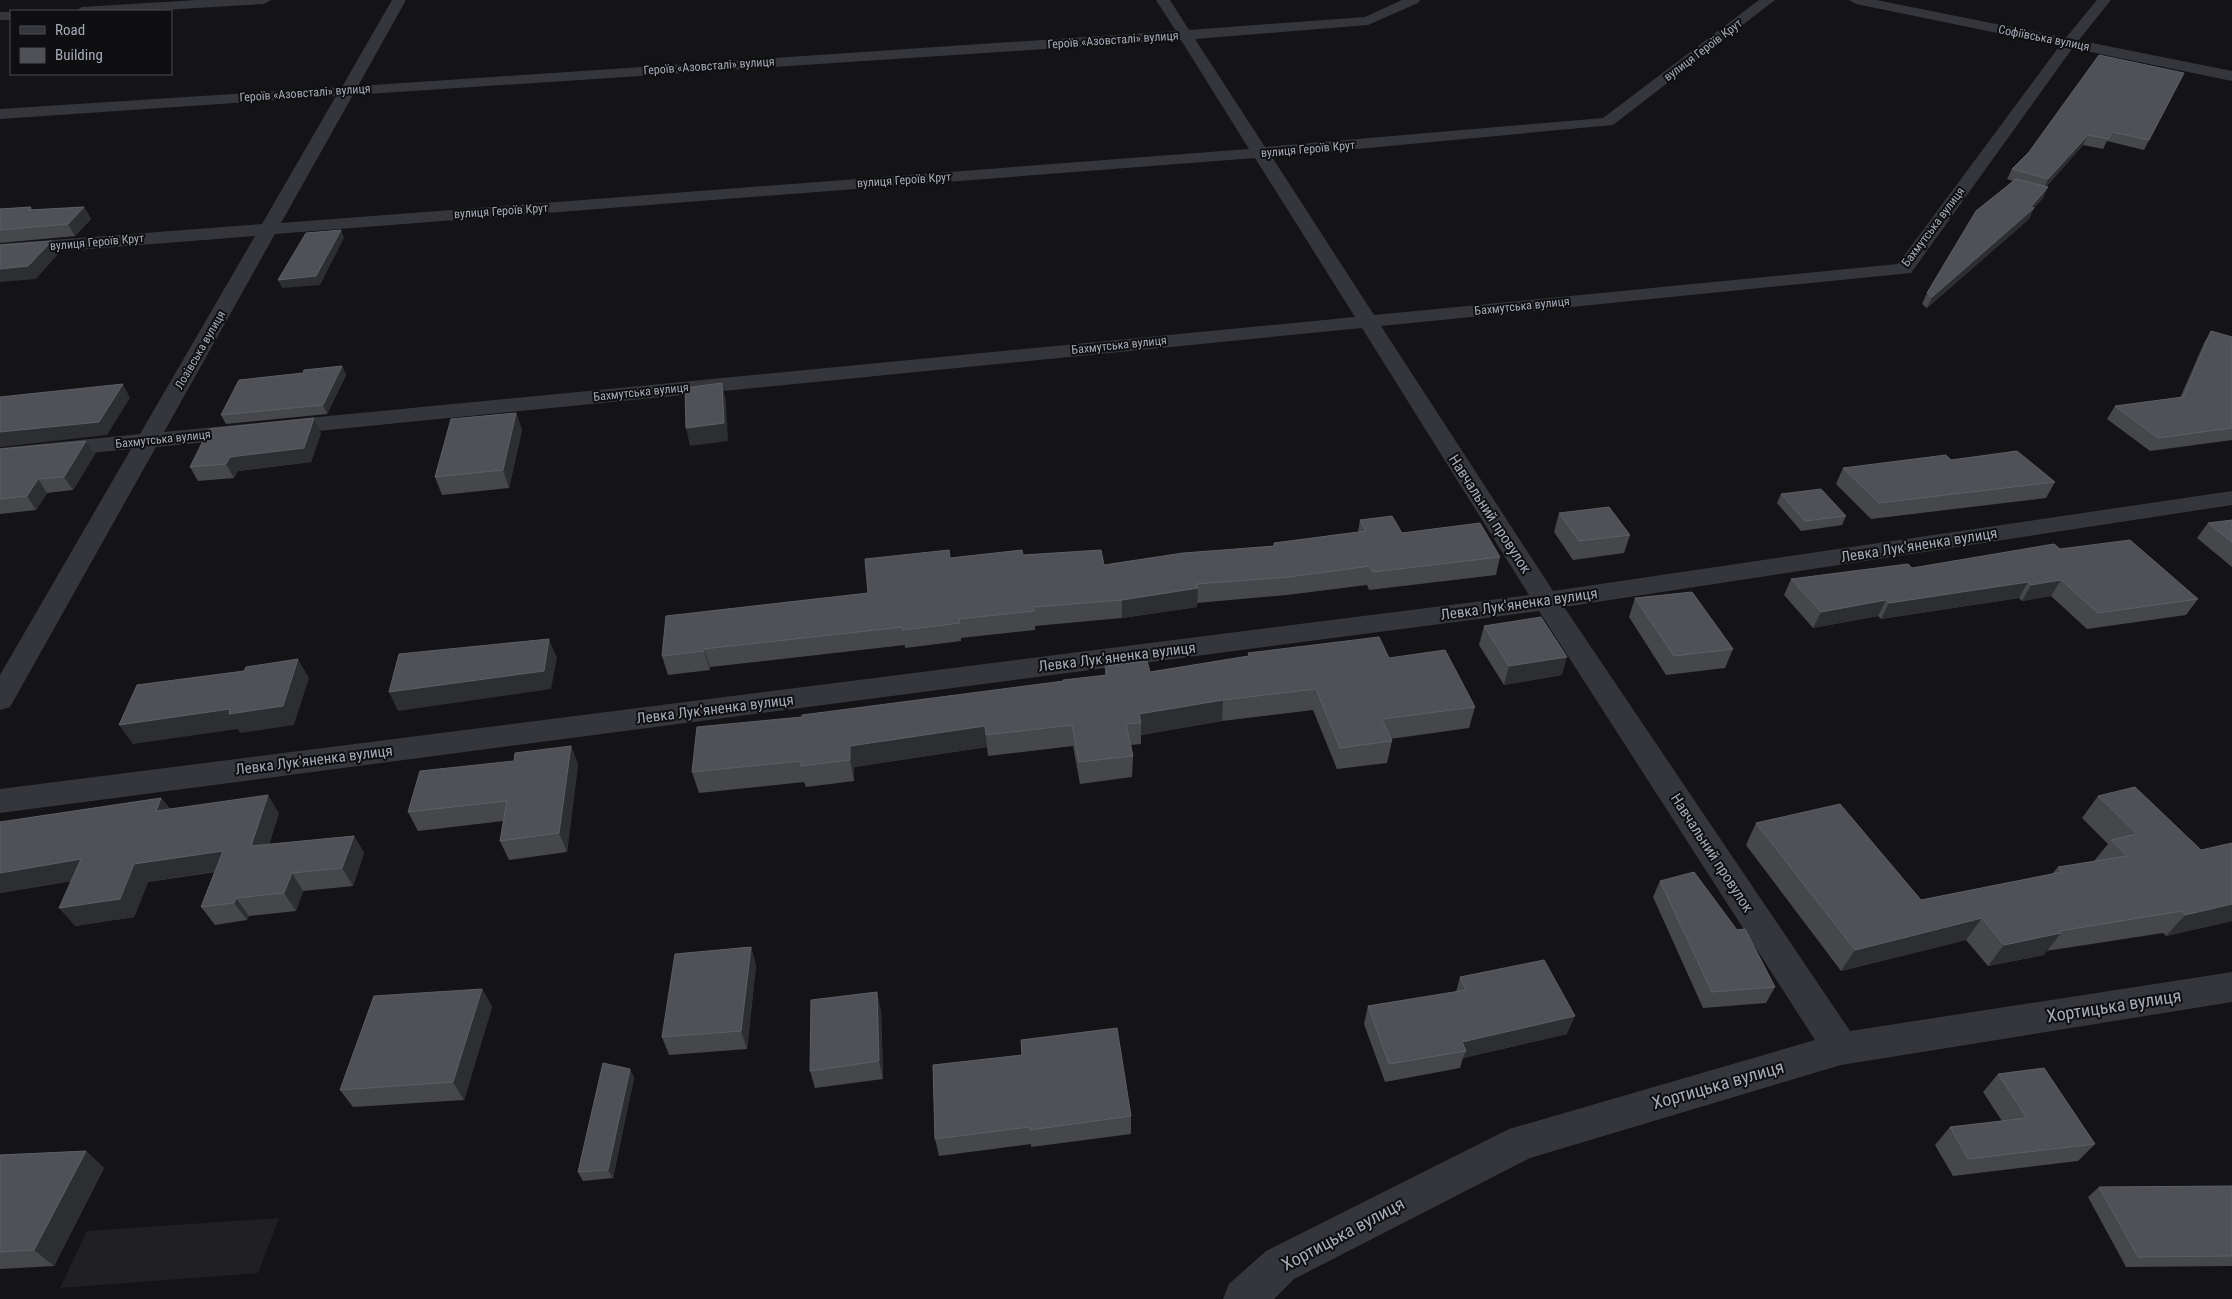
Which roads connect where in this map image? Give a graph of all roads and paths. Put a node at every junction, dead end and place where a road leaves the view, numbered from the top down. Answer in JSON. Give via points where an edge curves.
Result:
{"nodes":[{"id":1,"x":264,"y":0,"type":"edge"},
{"id":2,"x":399,"y":0,"type":"edge"},
{"id":3,"x":1163,"y":0,"type":"edge"},
{"id":4,"x":1413,"y":0,"type":"edge"},
{"id":5,"x":1768,"y":0,"type":"edge"},
{"id":6,"x":1856,"y":0,"type":"edge"},
{"id":7,"x":2104,"y":0,"type":"edge"},
{"id":8,"x":99,"y":10,"type":"edge"},
{"id":9,"x":1185,"y":35,"type":"junction"},
{"id":10,"x":2069,"y":44,"type":"junction"},
{"id":11,"x":2232,"y":76,"type":"edge"},
{"id":12,"x":348,"y":90,"type":"junction"},
{"id":13,"x":0,"y":114,"type":"edge"},
{"id":14,"x":1260,"y":153,"type":"junction"},
{"id":15,"x":269,"y":229,"type":"junction"},
{"id":16,"x":0,"y":250,"type":"edge"},
{"id":17,"x":1367,"y":321,"type":"junction"},
{"id":18,"x":148,"y":440,"type":"junction"},
{"id":19,"x":0,"y":455,"type":"edge"},
{"id":20,"x":2232,"y":498,"type":"edge"},
{"id":21,"x":1546,"y":601,"type":"junction"},
{"id":22,"x":0,"y":700,"type":"edge"},
{"id":23,"x":0,"y":801,"type":"edge"},
{"id":24,"x":2232,"y":987,"type":"edge"},
{"id":25,"x":1841,"y":1049,"type":"junction"},
{"id":26,"x":1244,"y":1299,"type":"edge"}],
"edges":[{"from":1,"to":8,"type":"street"},
{"from":2,"to":12,"type":"street","name":"Лозівська вулиця"},
{"from":3,"to":9,"type":"street","name":"Навчальний провулок"},
{"from":4,"to":9,"type":"street","name":"Героїв «Азовсталі» вулиця","via":[[1368,21]]},
{"from":5,"to":14,"type":"street","name":"вулиця Героїв Крут","via":[[1607,122]]},
{"from":6,"to":10,"type":"street","name":"Софіївська вулиця"},
{"from":7,"to":10,"type":"street","name":"Бахмутська вулиця"},
{"from":9,"to":12,"type":"street","name":"Героїв «Азовсталі» вулиця"},
{"from":9,"to":14,"type":"street","name":"Навчальний провулок"},
{"from":10,"to":11,"type":"street","name":"Софіївська вулиця"},
{"from":10,"to":17,"type":"street","name":"Бахмутська вулиця","via":[[1904,269]]},
{"from":12,"to":13,"type":"street","name":"Героїв «Азовсталі» вулиця"},
{"from":12,"to":15,"type":"street","name":"Лозівська вулиця"},
{"from":14,"to":15,"type":"street","name":"вулиця Героїв Крут"},
{"from":14,"to":17,"type":"street","name":"Навчальний провулок"},
{"from":15,"to":16,"type":"street","name":"вулиця Героїв Крут"},
{"from":15,"to":18,"type":"street","name":"Лозівська вулиця"},
{"from":17,"to":18,"type":"street","name":"Бахмутська вулиця"},
{"from":17,"to":21,"type":"street","name":"Навчальний провулок"},
{"from":18,"to":19,"type":"street","name":"Бахмутська вулиця"},
{"from":18,"to":22,"type":"street","name":"Лозівська вулиця"},
{"from":20,"to":21,"type":"street","name":"Левка Лук'яненка вулиця"},
{"from":21,"to":23,"type":"street","name":"Левка Лук'яненка вулиця"},
{"from":21,"to":25,"type":"street","name":"Навчальний провулок"},
{"from":24,"to":25,"type":"street","name":"Хортицька вулиця"},
{"from":25,"to":26,"type":"street","name":"Хортицька вулиця","via":[[1522,1142],[1280,1265]]}]}
